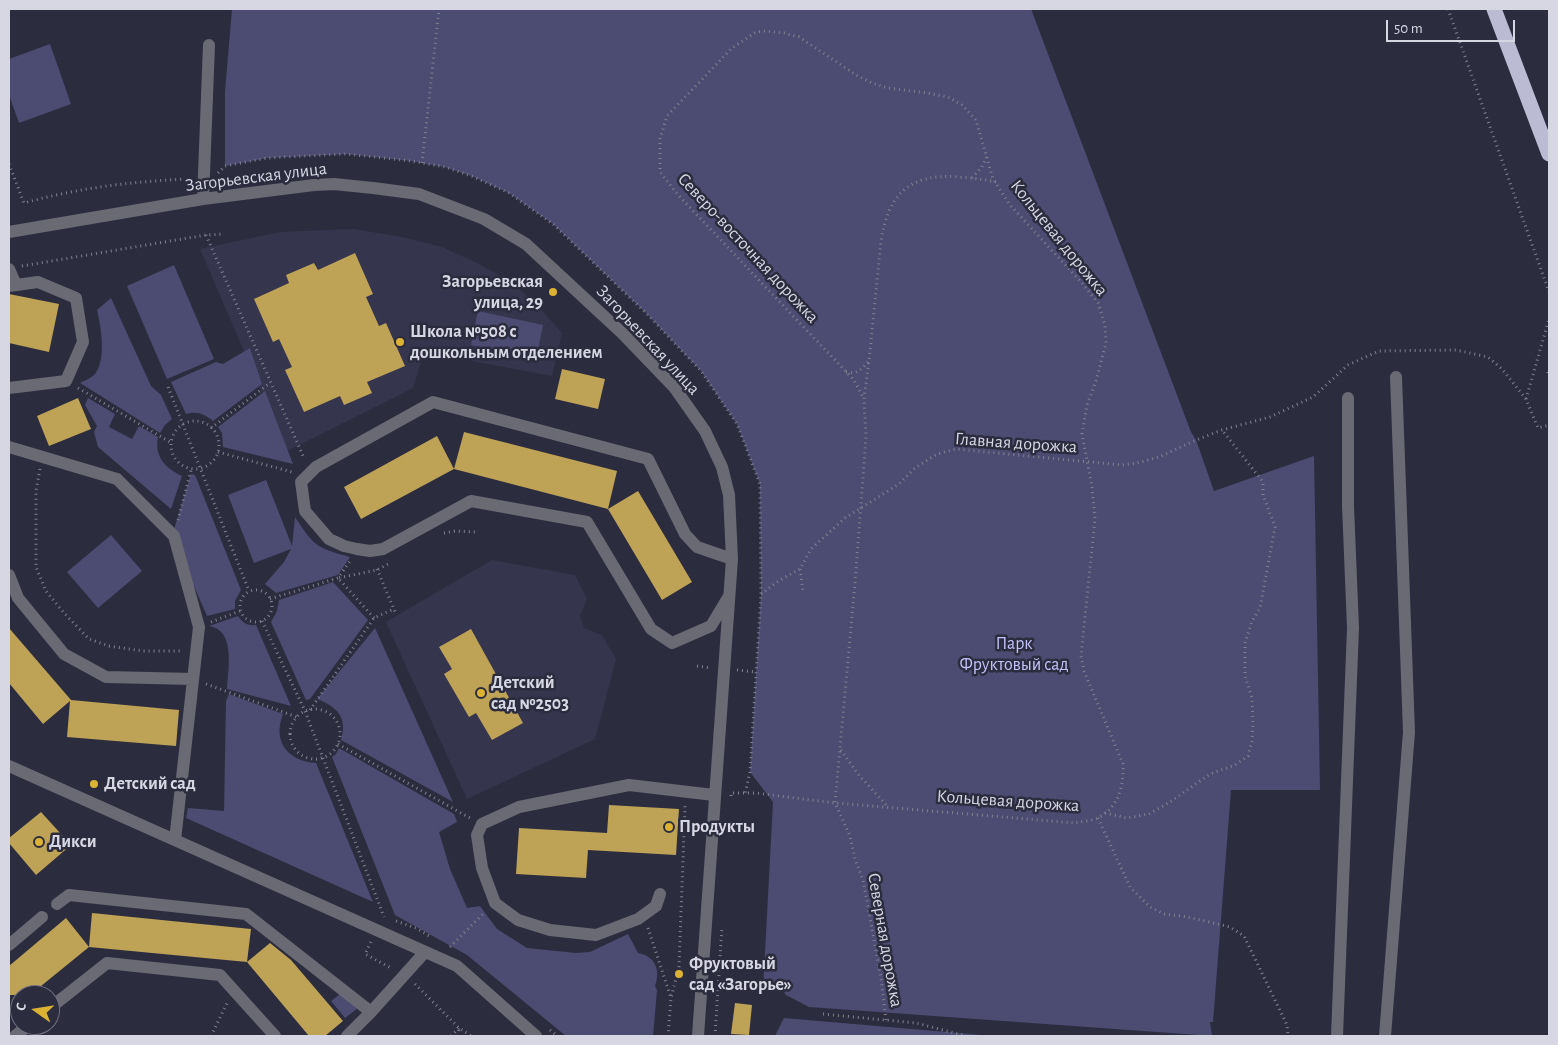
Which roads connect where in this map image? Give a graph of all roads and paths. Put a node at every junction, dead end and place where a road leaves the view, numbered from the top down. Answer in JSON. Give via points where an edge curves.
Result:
{"nodes":[{"id":1,"x":439,"y":9,"type":"edge"},
{"id":2,"x":1448,"y":9,"type":"edge"},
{"id":3,"x":1494,"y":9,"type":"edge"},
{"id":4,"x":209,"y":45,"type":"dead end"},
{"id":5,"x":1549,"y":154,"type":"edge"},
{"id":6,"x":987,"y":156,"type":"junction"},
{"id":7,"x":422,"y":163,"type":"junction"},
{"id":8,"x":9,"y":164,"type":"edge"},
{"id":9,"x":971,"y":178,"type":"junction"},
{"id":10,"x":204,"y":179,"type":"junction"},
{"id":11,"x":996,"y":183,"type":"junction"},
{"id":12,"x":204,"y":199,"type":"junction"},
{"id":13,"x":9,"y":232,"type":"edge"},
{"id":14,"x":222,"y":234,"type":"dead end"},
{"id":15,"x":206,"y":235,"type":"junction"},
{"id":16,"x":14,"y":268,"type":"edge"},
{"id":17,"x":12,"y":285,"type":"edge"},
{"id":18,"x":1549,"y":292,"type":"edge"},
{"id":19,"x":1549,"y":319,"type":"edge"},
{"id":20,"x":869,"y":361,"type":"junction"},
{"id":21,"x":1549,"y":368,"type":"edge"},
{"id":22,"x":845,"y":372,"type":"junction"},
{"id":23,"x":1549,"y":376,"type":"edge"},
{"id":24,"x":1396,"y":378,"type":"dead end"},
{"id":25,"x":66,"y":381,"type":"junction"},
{"id":26,"x":270,"y":383,"type":"junction"},
{"id":27,"x":168,"y":387,"type":"dead end"},
{"id":28,"x":9,"y":388,"type":"edge"},
{"id":29,"x":1348,"y":398,"type":"dead end"},
{"id":30,"x":864,"y":399,"type":"junction"},
{"id":31,"x":1526,"y":399,"type":"dead end"},
{"id":32,"x":182,"y":424,"type":"junction"},
{"id":33,"x":211,"y":428,"type":"junction"},
{"id":34,"x":1222,"y":430,"type":"dead end"},
{"id":35,"x":1196,"y":440,"type":"dead end"},
{"id":36,"x":170,"y":442,"type":"junction"},
{"id":37,"x":9,"y":446,"type":"edge"},
{"id":38,"x":218,"y":452,"type":"junction"},
{"id":39,"x":42,"y":457,"type":"junction"},
{"id":40,"x":1087,"y":462,"type":"junction"},
{"id":41,"x":200,"y":469,"type":"junction"},
{"id":42,"x":191,"y":470,"type":"junction"},
{"id":43,"x":308,"y":474,"type":"junction"},
{"id":44,"x":860,"y":507,"type":"junction"},
{"id":45,"x":174,"y":536,"type":"junction"},
{"id":46,"x":363,"y":550,"type":"junction"},
{"id":47,"x":732,"y":559,"type":"junction"},
{"id":48,"x":800,"y":569,"type":"junction"},
{"id":49,"x":9,"y":575,"type":"edge"},
{"id":50,"x":338,"y":578,"type":"junction"},
{"id":51,"x":803,"y":591,"type":"dead end"},
{"id":52,"x":249,"y":592,"type":"junction"},
{"id":53,"x":730,"y":594,"type":"junction"},
{"id":54,"x":761,"y":594,"type":"junction"},
{"id":55,"x":270,"y":599,"type":"junction"},
{"id":56,"x":394,"y":609,"type":"junction"},
{"id":57,"x":240,"y":611,"type":"junction"},
{"id":58,"x":396,"y":614,"type":"dead end"},
{"id":59,"x":374,"y":618,"type":"junction"},
{"id":60,"x":262,"y":621,"type":"junction"},
{"id":61,"x":199,"y":627,"type":"junction"},
{"id":62,"x":196,"y":651,"type":"junction"},
{"id":63,"x":194,"y":679,"type":"junction"},
{"id":64,"x":310,"y":710,"type":"junction"},
{"id":65,"x":305,"y":711,"type":"junction"},
{"id":66,"x":297,"y":716,"type":"junction"},
{"id":67,"x":338,"y":744,"type":"junction"},
{"id":68,"x":840,"y":750,"type":"junction"},
{"id":69,"x":324,"y":757,"type":"junction"},
{"id":70,"x":9,"y":766,"type":"edge"},
{"id":71,"x":685,"y":790,"type":"junction"},
{"id":72,"x":745,"y":794,"type":"junction"},
{"id":73,"x":714,"y":795,"type":"junction"},
{"id":74,"x":730,"y":802,"type":"dead end"},
{"id":75,"x":835,"y":802,"type":"junction"},
{"id":76,"x":888,"y":807,"type":"junction"},
{"id":77,"x":1104,"y":813,"type":"junction"},
{"id":78,"x":1098,"y":818,"type":"junction"},
{"id":79,"x":482,"y":824,"type":"junction"},
{"id":80,"x":175,"y":840,"type":"junction"},
{"id":81,"x":660,"y":894,"type":"dead end"},
{"id":82,"x":494,"y":903,"type":"junction"},
{"id":83,"x":58,"y":904,"type":"dead end"},
{"id":84,"x":644,"y":914,"type":"junction"},
{"id":85,"x":384,"y":916,"type":"dead end"},
{"id":86,"x":42,"y":917,"type":"dead end"},
{"id":87,"x":723,"y":922,"type":"dead end"},
{"id":88,"x":376,"y":931,"type":"junction"},
{"id":89,"x":9,"y":945,"type":"edge"},
{"id":90,"x":450,"y":947,"type":"dead end"},
{"id":91,"x":424,"y":952,"type":"junction"},
{"id":92,"x":405,"y":974,"type":"junction"},
{"id":93,"x":234,"y":990,"type":"junction"},
{"id":94,"x":671,"y":998,"type":"junction"},
{"id":95,"x":60,"y":1000,"type":"edge"},
{"id":96,"x":372,"y":1012,"type":"junction"},
{"id":97,"x":823,"y":1014,"type":"dead end"},
{"id":98,"x":886,"y":1020,"type":"junction"},
{"id":99,"x":459,"y":1028,"type":"junction"},
{"id":100,"x":211,"y":1036,"type":"edge"},
{"id":101,"x":275,"y":1036,"type":"edge"},
{"id":102,"x":347,"y":1036,"type":"edge"},
{"id":103,"x":451,"y":1036,"type":"edge"},
{"id":104,"x":458,"y":1036,"type":"edge"},
{"id":105,"x":470,"y":1036,"type":"edge"},
{"id":106,"x":536,"y":1036,"type":"edge"},
{"id":107,"x":668,"y":1036,"type":"edge"},
{"id":108,"x":698,"y":1036,"type":"edge"},
{"id":109,"x":716,"y":1036,"type":"edge"},
{"id":110,"x":966,"y":1036,"type":"edge"},
{"id":111,"x":1288,"y":1036,"type":"edge"},
{"id":112,"x":1336,"y":1036,"type":"edge"},
{"id":113,"x":1385,"y":1036,"type":"edge"}],
"edges":[{"from":1,"to":7,"type":"path"},
{"from":2,"to":18,"type":"path"},
{"from":3,"to":5,"type":"highway"},
{"from":4,"to":10,"type":"street"},
{"from":6,"to":9,"type":"path","via":[[982,168]]},
{"from":6,"to":11,"type":"path","name":"Северо-восточная дорожка"},
{"from":6,"to":22,"type":"path","name":"Северо-восточная дорожка","via":[[976,120],[962,105],[948,97],[872,83],[799,37],[784,33],[756,32],[742,40],[667,116],[660,139],[659,158],[660,172],[669,185]]},
{"from":7,"to":10,"type":"path","via":[[346,154],[267,158],[225,166],[214,179]]},
{"from":7,"to":54,"type":"path","via":[[445,167],[509,193],[553,224],[701,371],[737,424],[760,484]]},
{"from":8,"to":10,"type":"path","via":[[24,203],[51,195],[148,181]]},
{"from":9,"to":11,"type":"path","name":"Кольцевая дорожка"},
{"from":9,"to":20,"type":"path","name":"Кольцевая дорожка","via":[[925,178],[910,185],[891,205],[881,242]]},
{"from":10,"to":12,"type":"street"},
{"from":11,"to":40,"type":"path","name":"Кольцевая дорожка","via":[[1010,205],[1098,303],[1105,325],[1106,343],[1087,405],[1082,434]]},
{"from":12,"to":13,"type":"street","name":"Загорьевская улица"},
{"from":12,"to":47,"type":"street","name":"Загорьевская улица","via":[[334,184],[419,194],[484,219],[526,244],[622,333],[674,387],[705,431],[722,466],[730,495]]},
{"from":14,"to":15,"type":"path"},
{"from":15,"to":16,"type":"path"},
{"from":15,"to":26,"type":"path"},
{"from":16,"to":17,"type":"street"},
{"from":17,"to":25,"type":"street","via":[[38,282],[76,298],[83,342]]},
{"from":19,"to":31,"type":"path"},
{"from":20,"to":22,"type":"path","via":[[856,373]]},
{"from":20,"to":30,"type":"path","name":"Кольцевая дорожка"},
{"from":21,"to":23,"type":"path"},
{"from":22,"to":30,"type":"path","name":"Северо-восточная дорожка","via":[[854,380]]},
{"from":24,"to":113,"type":"street","via":[[1409,732]]},
{"from":25,"to":28,"type":"street"},
{"from":25,"to":36,"type":"path"},
{"from":26,"to":33,"type":"path"},
{"from":26,"to":43,"type":"path"},
{"from":27,"to":32,"type":"path"},
{"from":29,"to":112,"type":"street","via":[[1353,628]]},
{"from":30,"to":44,"type":"path","name":"Кольцевая дорожка","via":[[866,437]]},
{"from":32,"to":33,"type":"path","via":[[196,421]]},
{"from":32,"to":36,"type":"path"},
{"from":32,"to":41,"type":"path"},
{"from":33,"to":38,"type":"path","via":[[219,441]]},
{"from":34,"to":77,"type":"path","via":[[1263,482],[1263,495],[1275,527],[1260,608],[1245,643],[1245,676],[1252,698],[1253,722],[1248,756],[1235,765],[1210,774],[1149,814],[1127,818]]},
{"from":35,"to":40,"type":"path","name":"Главная дорожка","via":[[1137,463]]},
{"from":36,"to":42,"type":"path","via":[[172,454],[180,465]]},
{"from":37,"to":39,"type":"street"},
{"from":38,"to":41,"type":"path","via":[[213,462]]},
{"from":38,"to":43,"type":"path"},
{"from":39,"to":45,"type":"street","via":[[117,479]]},
{"from":39,"to":62,"type":"path","via":[[36,491],[36,567],[46,591],[89,639],[143,652]]},
{"from":40,"to":44,"type":"path","name":"Главная дорожка","via":[[956,449],[937,454],[915,468],[899,484]]},
{"from":40,"to":77,"type":"path","name":"Кольцевая дорожка","via":[[1095,519],[1082,656],[1084,671],[1123,772],[1118,798]]},
{"from":41,"to":42,"type":"path"},
{"from":41,"to":52,"type":"path"},
{"from":42,"to":45,"type":"path"},
{"from":43,"to":46,"type":"street","via":[[301,482],[305,511],[329,539]]},
{"from":43,"to":47,"type":"street","via":[[316,466],[433,402],[648,459],[685,534],[697,548]]},
{"from":44,"to":48,"type":"path","name":"Главная дорожка","via":[[811,549]]},
{"from":44,"to":68,"type":"path","name":"Кольцевая дорожка"},
{"from":45,"to":61,"type":"street"},
{"from":46,"to":50,"type":"path"},
{"from":46,"to":53,"type":"street","via":[[383,548],[471,501],[587,522],[651,629],[672,643],[711,626]]},
{"from":46,"to":56,"type":"path"},
{"from":47,"to":53,"type":"street","name":"Загорьевская улица"},
{"from":48,"to":51,"type":"path"},
{"from":48,"to":54,"type":"path"},
{"from":49,"to":63,"type":"street","via":[[18,598],[64,654],[106,677]]},
{"from":50,"to":55,"type":"path"},
{"from":50,"to":59,"type":"path"},
{"from":52,"to":55,"type":"path","via":[[258,590]]},
{"from":52,"to":57,"type":"path","via":[[241,600]]},
{"from":53,"to":73,"type":"street","name":"Загорьевская улица"},
{"from":54,"to":72,"type":"path","via":[[750,772]]},
{"from":55,"to":60,"type":"path","via":[[271,611]]},
{"from":56,"to":58,"type":"path"},
{"from":56,"to":59,"type":"path"},
{"from":57,"to":60,"type":"path","via":[[246,619]]},
{"from":57,"to":61,"type":"path"},
{"from":59,"to":64,"type":"path"},
{"from":60,"to":65,"type":"path"},
{"from":61,"to":62,"type":"street"},
{"from":62,"to":63,"type":"street"},
{"from":63,"to":66,"type":"path"},
{"from":63,"to":80,"type":"street"},
{"from":64,"to":65,"type":"path"},
{"from":64,"to":67,"type":"path","via":[[324,711],[332,716],[338,724]]},
{"from":65,"to":66,"type":"path"},
{"from":65,"to":69,"type":"path"},
{"from":66,"to":69,"type":"path","via":[[290,734],[297,752],[314,759]]},
{"from":67,"to":69,"type":"path"},
{"from":67,"to":79,"type":"path"},
{"from":68,"to":75,"type":"path","name":"Северная дорожка"},
{"from":68,"to":76,"type":"path"},
{"from":69,"to":85,"type":"path"},
{"from":70,"to":80,"type":"street"},
{"from":71,"to":73,"type":"street"},
{"from":71,"to":79,"type":"street","via":[[629,785],[519,807]]},
{"from":71,"to":94,"type":"path","via":[[680,967]]},
{"from":72,"to":74,"type":"path","via":[[731,793]]},
{"from":72,"to":75,"type":"path","name":"Кольцевая дорожка"},
{"from":73,"to":108,"type":"street","name":"Загорьевская улица"},
{"from":75,"to":76,"type":"path","name":"Кольцевая дорожка"},
{"from":75,"to":98,"type":"path","name":"Северная дорожка","via":[[850,836],[863,880]]},
{"from":76,"to":78,"type":"path","name":"Кольцевая дорожка","via":[[1075,823]]},
{"from":77,"to":78,"type":"path","name":"Кольцевая дорожка"},
{"from":78,"to":111,"type":"path","via":[[1130,887],[1150,907],[1164,914],[1230,927],[1244,936],[1288,1026]]},
{"from":79,"to":82,"type":"street","via":[[476,835],[482,868]]},
{"from":80,"to":88,"type":"street"},
{"from":81,"to":84,"type":"street","via":[[656,906]]},
{"from":82,"to":84,"type":"street","via":[[518,920],[550,930],[596,935]]},
{"from":82,"to":90,"type":"path"},
{"from":83,"to":96,"type":"street","via":[[69,894],[246,914]]},
{"from":84,"to":94,"type":"path"},
{"from":86,"to":89,"type":"street"},
{"from":87,"to":109,"type":"path"},
{"from":88,"to":91,"type":"street"},
{"from":88,"to":92,"type":"path","via":[[365,954]]},
{"from":91,"to":92,"type":"street"},
{"from":91,"to":106,"type":"street","via":[[456,966]]},
{"from":92,"to":96,"type":"street"},
{"from":92,"to":99,"type":"path"},
{"from":93,"to":95,"type":"street","via":[[220,975],[106,963]]},
{"from":93,"to":100,"type":"path"},
{"from":93,"to":101,"type":"street"},
{"from":94,"to":107,"type":"path"},
{"from":96,"to":102,"type":"street"},
{"from":97,"to":98,"type":"path"},
{"from":98,"to":110,"type":"path"},
{"from":99,"to":103,"type":"path"},
{"from":99,"to":104,"type":"path"},
{"from":99,"to":105,"type":"path"}]}
